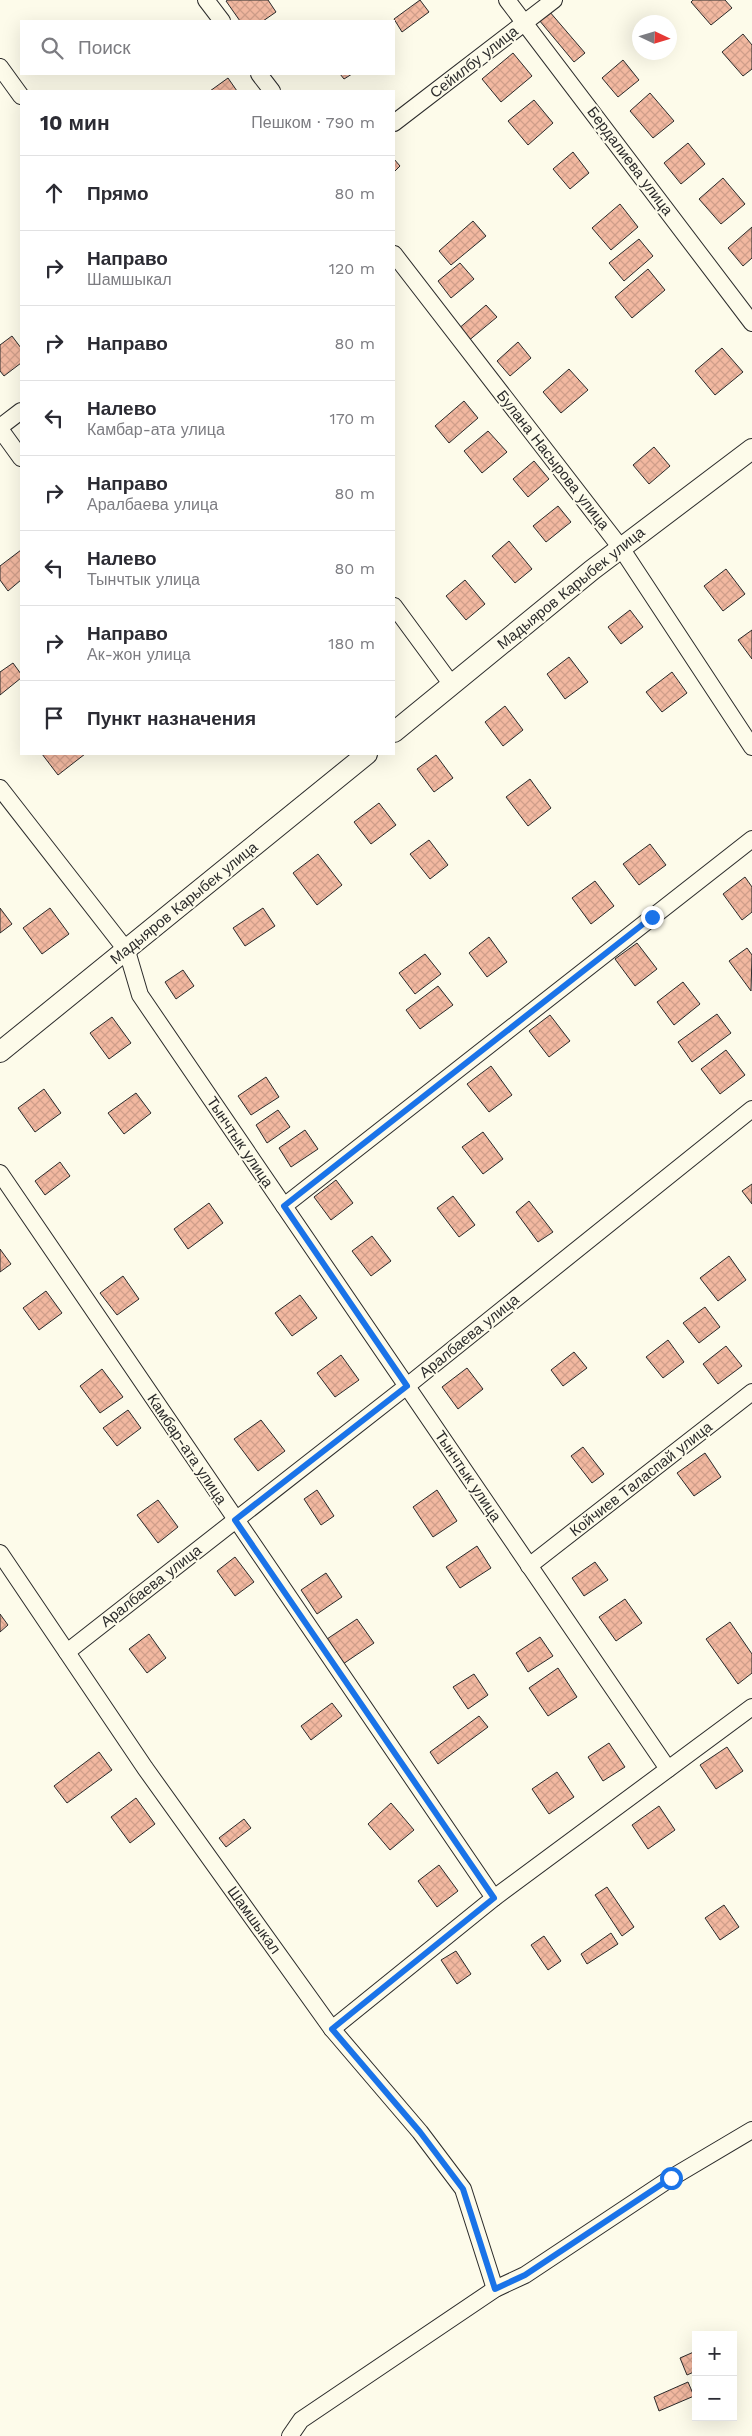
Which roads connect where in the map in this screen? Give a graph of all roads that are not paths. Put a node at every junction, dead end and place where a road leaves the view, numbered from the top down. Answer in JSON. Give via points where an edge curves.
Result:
{"nodes":[{"id":1,"x":206,"y":0,"type":"edge"},
{"id":2,"x":507,"y":0,"type":"edge"},
{"id":3,"x":554,"y":0,"type":"edge"},
{"id":4,"x":221,"y":20,"type":"edge"},
{"id":5,"x":525,"y":22,"type":"junction"},
{"id":6,"x":0,"y":67,"type":"edge"},
{"id":7,"x":261,"y":75,"type":"edge"},
{"id":8,"x":271,"y":90,"type":"edge"},
{"id":9,"x":20,"y":95,"type":"edge"},
{"id":10,"x":395,"y":122,"type":"edge"},
{"id":11,"x":395,"y":255,"type":"edge"},
{"id":12,"x":752,"y":323,"type":"edge"},
{"id":13,"x":20,"y":412,"type":"edge"},
{"id":14,"x":0,"y":428,"type":"edge"},
{"id":15,"x":752,"y":449,"type":"edge"},
{"id":16,"x":20,"y":457,"type":"edge"},
{"id":17,"x":621,"y":548,"type":"junction"},
{"id":18,"x":395,"y":607,"type":"edge"},
{"id":19,"x":452,"y":684,"type":"junction"},
{"id":20,"x":395,"y":731,"type":"edge"},
{"id":21,"x":752,"y":747,"type":"edge"},
{"id":22,"x":366,"y":755,"type":"edge"},
{"id":23,"x":0,"y":788,"type":"edge"},
{"id":24,"x":752,"y":839,"type":"edge"},
{"id":25,"x":127,"y":951,"type":"junction"},
{"id":26,"x":0,"y":1052,"type":"edge"},
{"id":27,"x":752,"y":1109,"type":"edge"},
{"id":28,"x":0,"y":1173,"type":"edge"},
{"id":29,"x":284,"y":1206,"type":"junction"},
{"id":30,"x":407,"y":1386,"type":"junction"},
{"id":31,"x":752,"y":1392,"type":"edge"},
{"id":32,"x":235,"y":1520,"type":"junction"},
{"id":33,"x":0,"y":1553,"type":"edge"},
{"id":34,"x":529,"y":1566,"type":"junction"},
{"id":35,"x":67,"y":1652,"type":"junction"},
{"id":36,"x":752,"y":1707,"type":"edge"},
{"id":37,"x":668,"y":1769,"type":"junction"},
{"id":38,"x":494,"y":1898,"type":"junction"},
{"id":39,"x":332,"y":2029,"type":"junction"},
{"id":40,"x":752,"y":2130,"type":"edge"},
{"id":41,"x":495,"y":2289,"type":"junction"},
{"id":42,"x":290,"y":2436,"type":"edge"}],
"edges":[{"from":1,"to":4,"type":"street"},
{"from":2,"to":5,"type":"street","name":"Бердалиева улица"},
{"from":3,"to":5,"type":"street","name":"Сейилбу улица"},
{"from":5,"to":10,"type":"street","name":"Сейилбу улица"},
{"from":5,"to":12,"type":"street","name":"Бердалиева улица"},
{"from":6,"to":9,"type":"street"},
{"from":7,"to":8,"type":"street"},
{"from":11,"to":17,"type":"street","name":"Булана Насырова улица"},
{"from":13,"to":14,"type":"street"},
{"from":14,"to":16,"type":"street"},
{"from":15,"to":17,"type":"street","name":"Мадыяров Карыбек улица"},
{"from":17,"to":19,"type":"street","name":"Мадыяров Карыбек улица"},
{"from":17,"to":21,"type":"street","name":"Булана Насырова улица"},
{"from":18,"to":19,"type":"street"},
{"from":19,"to":20,"type":"street","name":"Мадыяров Карыбек улица"},
{"from":22,"to":25,"type":"street","name":"Мадыяров Карыбек улица"},
{"from":23,"to":25,"type":"street","name":"Тынчтык улица"},
{"from":24,"to":29,"type":"street"},
{"from":25,"to":26,"type":"street","name":"Мадыяров Карыбек улица"},
{"from":25,"to":29,"type":"street","name":"Тынчтык улица","via":[[140,994]]},
{"from":27,"to":30,"type":"street","name":"Аралбаева улица"},
{"from":28,"to":32,"type":"street","name":"Камбар-ата улица"},
{"from":29,"to":30,"type":"street","name":"Тынчтык улица"},
{"from":30,"to":32,"type":"street","name":"Аралбаева улица"},
{"from":30,"to":34,"type":"street","name":"Тынчтык улица"},
{"from":31,"to":34,"type":"street","name":"Койчиев Таласпай улица"},
{"from":32,"to":35,"type":"street","name":"Аралбаева улица"},
{"from":32,"to":38,"type":"street","name":"Камбар-ата улица"},
{"from":33,"to":35,"type":"street","name":"Шамшыкал"},
{"from":34,"to":37,"type":"street","name":"Тынчтык улица"},
{"from":35,"to":39,"type":"street","name":"Шамшыкал","via":[[145,1768]]},
{"from":36,"to":37,"type":"street"},
{"from":37,"to":38,"type":"street"},
{"from":38,"to":39,"type":"street"},
{"from":39,"to":41,"type":"street","name":"Шамшыкал","via":[[420,2132],[463,2189]]},
{"from":40,"to":41,"type":"street","via":[[671,2178],[525,2275]]},
{"from":41,"to":42,"type":"street","via":[[301,2420]]}]}
